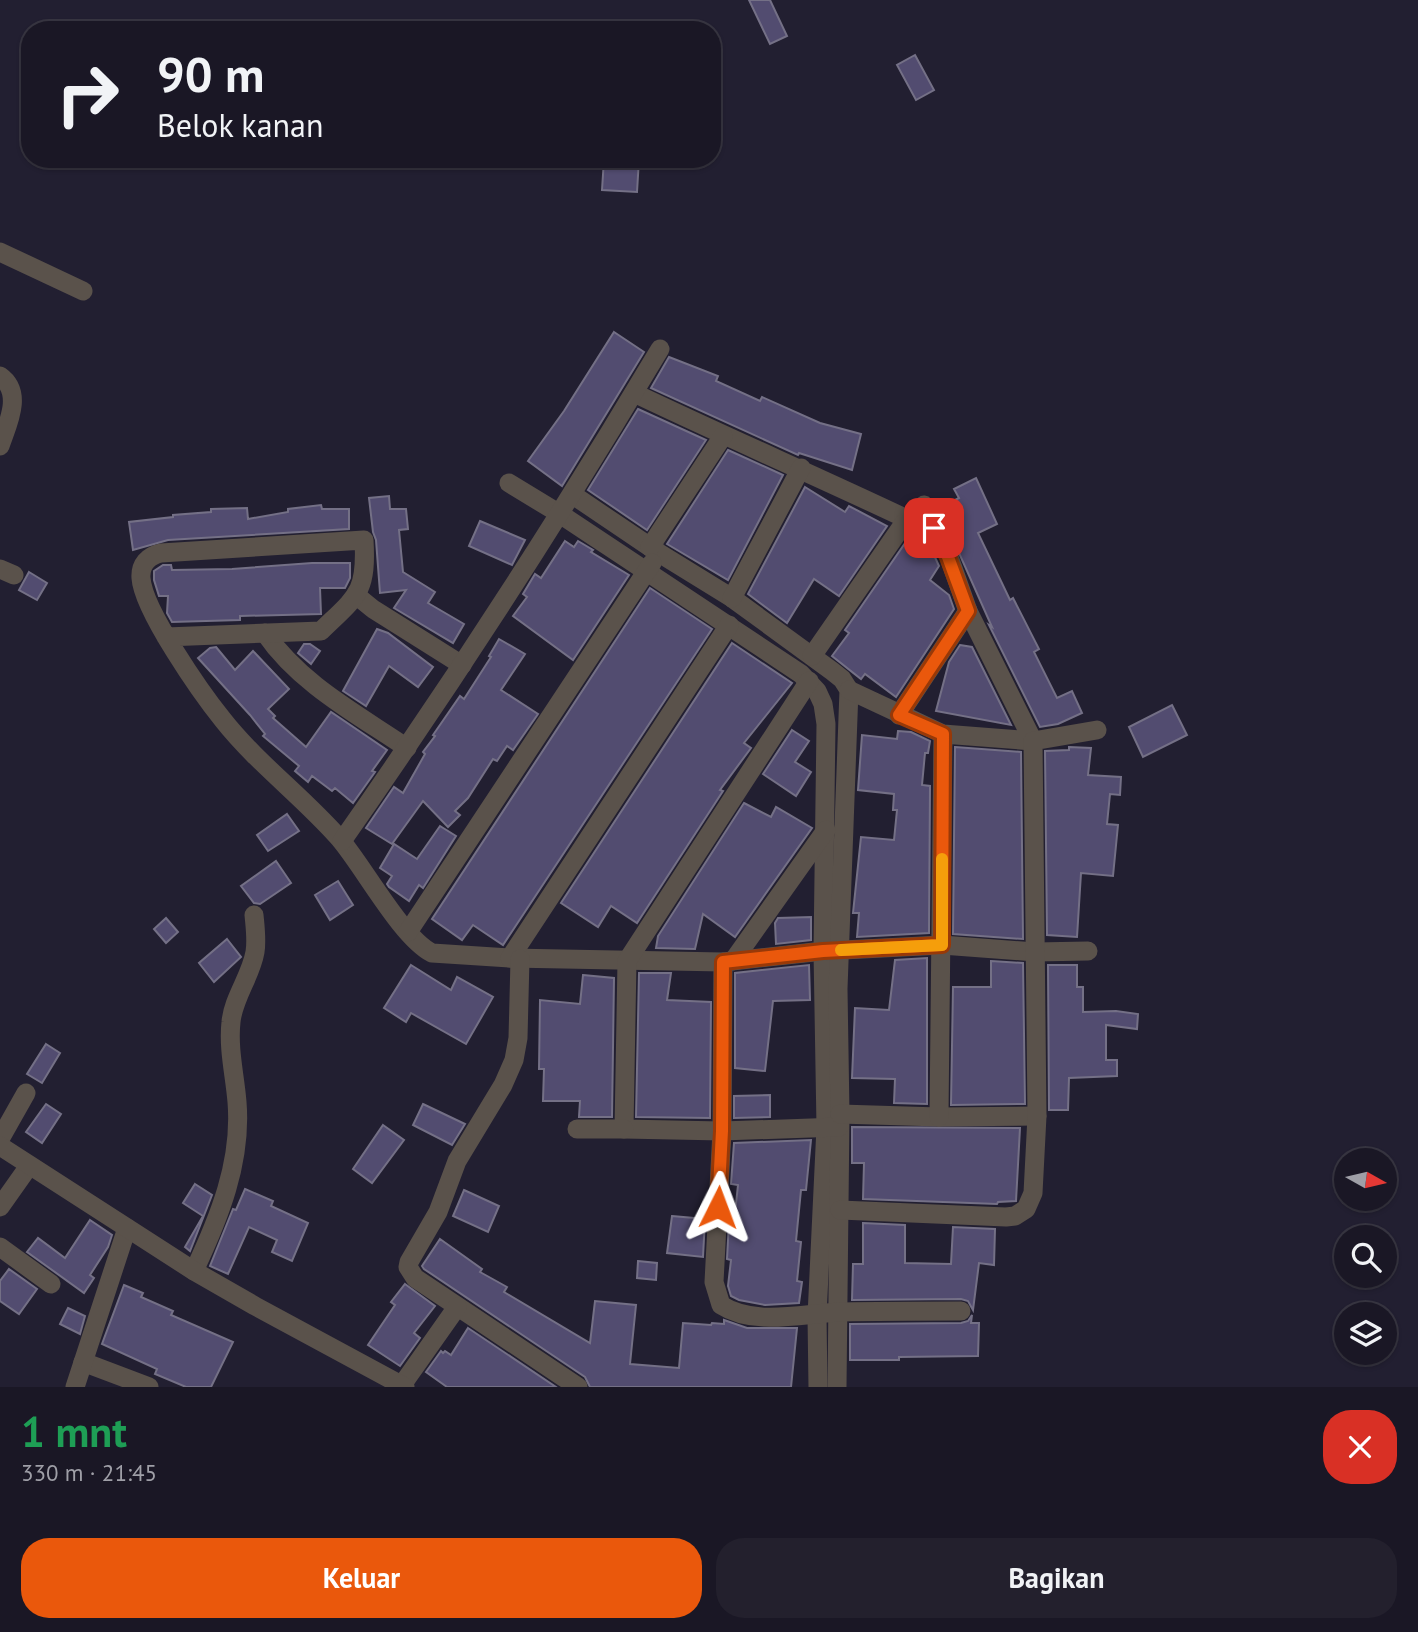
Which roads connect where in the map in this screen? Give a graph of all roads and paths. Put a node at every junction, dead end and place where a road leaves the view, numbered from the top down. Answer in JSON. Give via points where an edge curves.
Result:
{"nodes":[{"id":1,"x":3,"y":260,"type":"edge"},
{"id":2,"x":83,"y":291,"type":"dead end"},
{"id":3,"x":660,"y":349,"type":"dead end"},
{"id":4,"x":0,"y":376,"type":"edge"},
{"id":5,"x":634,"y":393,"type":"junction"},
{"id":6,"x":723,"y":436,"type":"junction"},
{"id":7,"x":0,"y":446,"type":"edge"},
{"id":8,"x":801,"y":468,"type":"junction"},
{"id":9,"x":509,"y":483,"type":"dead end"},
{"id":10,"x":573,"y":495,"type":"junction"},
{"id":11,"x":560,"y":514,"type":"junction"},
{"id":12,"x":907,"y":519,"type":"junction"},
{"id":13,"x":655,"y":550,"type":"junction"},
{"id":14,"x":646,"y":573,"type":"junction"},
{"id":15,"x":357,"y":596,"type":"junction"},
{"id":16,"x":732,"y":598,"type":"junction"},
{"id":17,"x":968,"y":611,"type":"junction"},
{"id":18,"x":729,"y":625,"type":"junction"},
{"id":19,"x":265,"y":633,"type":"junction"},
{"id":20,"x":166,"y":637,"type":"junction"},
{"id":21,"x":812,"y":656,"type":"junction"},
{"id":22,"x":462,"y":665,"type":"junction"},
{"id":23,"x":809,"y":681,"type":"junction"},
{"id":24,"x":849,"y":690,"type":"junction"},
{"id":25,"x":899,"y":715,"type":"junction"},
{"id":26,"x":1097,"y":730,"type":"dead end"},
{"id":27,"x":943,"y":734,"type":"junction"},
{"id":28,"x":1033,"y":741,"type":"junction"},
{"id":29,"x":407,"y":748,"type":"junction"},
{"id":30,"x":826,"y":830,"type":"junction"},
{"id":31,"x":342,"y":841,"type":"junction"},
{"id":32,"x":254,"y":915,"type":"dead end"},
{"id":33,"x":408,"y":932,"type":"junction"},
{"id":34,"x":942,"y":945,"type":"junction"},
{"id":35,"x":1088,"y":950,"type":"dead end"},
{"id":36,"x":832,"y":951,"type":"junction"},
{"id":37,"x":1035,"y":952,"type":"junction"},
{"id":38,"x":515,"y":959,"type":"junction"},
{"id":39,"x":627,"y":961,"type":"junction"},
{"id":40,"x":728,"y":961,"type":"junction"},
{"id":41,"x":26,"y":1093,"type":"dead end"},
{"id":42,"x":939,"y":1116,"type":"junction"},
{"id":43,"x":1037,"y":1116,"type":"junction"},
{"id":44,"x":835,"y":1123,"type":"junction"},
{"id":45,"x":576,"y":1129,"type":"dead end"},
{"id":46,"x":624,"y":1129,"type":"junction"},
{"id":47,"x":722,"y":1131,"type":"junction"},
{"id":48,"x":0,"y":1139,"type":"edge"},
{"id":49,"x":0,"y":1146,"type":"edge"},
{"id":50,"x":29,"y":1166,"type":"junction"},
{"id":51,"x":0,"y":1207,"type":"edge"},
{"id":52,"x":840,"y":1210,"type":"junction"},
{"id":53,"x":127,"y":1228,"type":"junction"},
{"id":54,"x":0,"y":1247,"type":"edge"},
{"id":55,"x":194,"y":1271,"type":"junction"},
{"id":56,"x":51,"y":1284,"type":"dead end"},
{"id":57,"x":457,"y":1307,"type":"junction"},
{"id":58,"x":961,"y":1311,"type":"dead end"},
{"id":59,"x":838,"y":1312,"type":"junction"},
{"id":60,"x":817,"y":1315,"type":"junction"},
{"id":61,"x":83,"y":1362,"type":"junction"},
{"id":62,"x":403,"y":1386,"type":"edge"},
{"id":63,"x":75,"y":1387,"type":"edge"},
{"id":64,"x":149,"y":1387,"type":"edge"},
{"id":65,"x":578,"y":1387,"type":"edge"},
{"id":66,"x":818,"y":1387,"type":"edge"},
{"id":67,"x":837,"y":1387,"type":"edge"}],
"edges":[{"from":1,"to":2,"type":"street"},
{"from":3,"to":5,"type":"street"},
{"from":4,"to":7,"type":"street","via":[[14,405]]},
{"from":5,"to":6,"type":"street"},
{"from":5,"to":10,"type":"street"},
{"from":6,"to":8,"type":"street"},
{"from":6,"to":13,"type":"street"},
{"from":8,"to":12,"type":"street"},
{"from":8,"to":16,"type":"street"},
{"from":9,"to":11,"type":"street"},
{"from":10,"to":11,"type":"street"},
{"from":10,"to":13,"type":"street"},
{"from":11,"to":14,"type":"street"},
{"from":11,"to":22,"type":"street"},
{"from":12,"to":17,"type":"street","via":[[925,505]]},
{"from":12,"to":21,"type":"street"},
{"from":13,"to":14,"type":"street"},
{"from":13,"to":16,"type":"street"},
{"from":14,"to":18,"type":"street"},
{"from":14,"to":33,"type":"street"},
{"from":15,"to":19,"type":"street","via":[[321,631]]},
{"from":15,"to":20,"type":"street","via":[[365,572],[364,540],[162,552],[149,556],[141,581]]},
{"from":15,"to":22,"type":"street"},
{"from":16,"to":21,"type":"street"},
{"from":17,"to":25,"type":"street"},
{"from":17,"to":28,"type":"street"},
{"from":18,"to":23,"type":"street"},
{"from":18,"to":38,"type":"street"},
{"from":19,"to":20,"type":"street"},
{"from":19,"to":29,"type":"street","via":[[310,682]]},
{"from":20,"to":31,"type":"street","via":[[224,721]]},
{"from":21,"to":24,"type":"street"},
{"from":22,"to":29,"type":"street"},
{"from":23,"to":30,"type":"street","via":[[823,704],[826,724]]},
{"from":23,"to":39,"type":"street"},
{"from":24,"to":25,"type":"street"},
{"from":24,"to":36,"type":"street"},
{"from":25,"to":27,"type":"street"},
{"from":26,"to":28,"type":"street"},
{"from":27,"to":28,"type":"street"},
{"from":27,"to":34,"type":"street"},
{"from":28,"to":37,"type":"street"},
{"from":29,"to":31,"type":"street"},
{"from":30,"to":36,"type":"street"},
{"from":30,"to":40,"type":"street"},
{"from":31,"to":33,"type":"street"},
{"from":32,"to":55,"type":"street","via":[[255,952],[231,1021],[236,1148],[221,1208]]},
{"from":33,"to":38,"type":"street","via":[[432,953]]},
{"from":34,"to":36,"type":"street"},
{"from":34,"to":37,"type":"street"},
{"from":34,"to":42,"type":"street"},
{"from":35,"to":37,"type":"street"},
{"from":36,"to":40,"type":"street"},
{"from":36,"to":44,"type":"street","via":[[838,989]]},
{"from":37,"to":43,"type":"street"},
{"from":38,"to":39,"type":"street"},
{"from":38,"to":57,"type":"street","via":[[518,1038],[514,1060],[457,1161],[438,1212],[409,1262],[415,1278]]},
{"from":39,"to":40,"type":"street"},
{"from":39,"to":46,"type":"street"},
{"from":40,"to":47,"type":"street"},
{"from":41,"to":48,"type":"street"},
{"from":42,"to":43,"type":"street"},
{"from":42,"to":44,"type":"street"},
{"from":43,"to":52,"type":"street","via":[[1033,1193],[1026,1209],[1015,1216]]},
{"from":44,"to":47,"type":"street"},
{"from":44,"to":52,"type":"street"},
{"from":44,"to":60,"type":"street"},
{"from":45,"to":46,"type":"street"},
{"from":46,"to":47,"type":"street"},
{"from":47,"to":60,"type":"street","via":[[714,1282],[720,1306],[751,1316]]},
{"from":49,"to":50,"type":"street"},
{"from":50,"to":51,"type":"street"},
{"from":50,"to":53,"type":"street"},
{"from":52,"to":59,"type":"street"},
{"from":53,"to":55,"type":"street"},
{"from":53,"to":61,"type":"street"},
{"from":54,"to":56,"type":"street"},
{"from":55,"to":62,"type":"street"},
{"from":57,"to":62,"type":"street"},
{"from":57,"to":65,"type":"street"},
{"from":58,"to":59,"type":"street"},
{"from":59,"to":60,"type":"street"},
{"from":59,"to":67,"type":"street"},
{"from":60,"to":66,"type":"street"},
{"from":61,"to":63,"type":"street"},
{"from":61,"to":64,"type":"street"}]}
